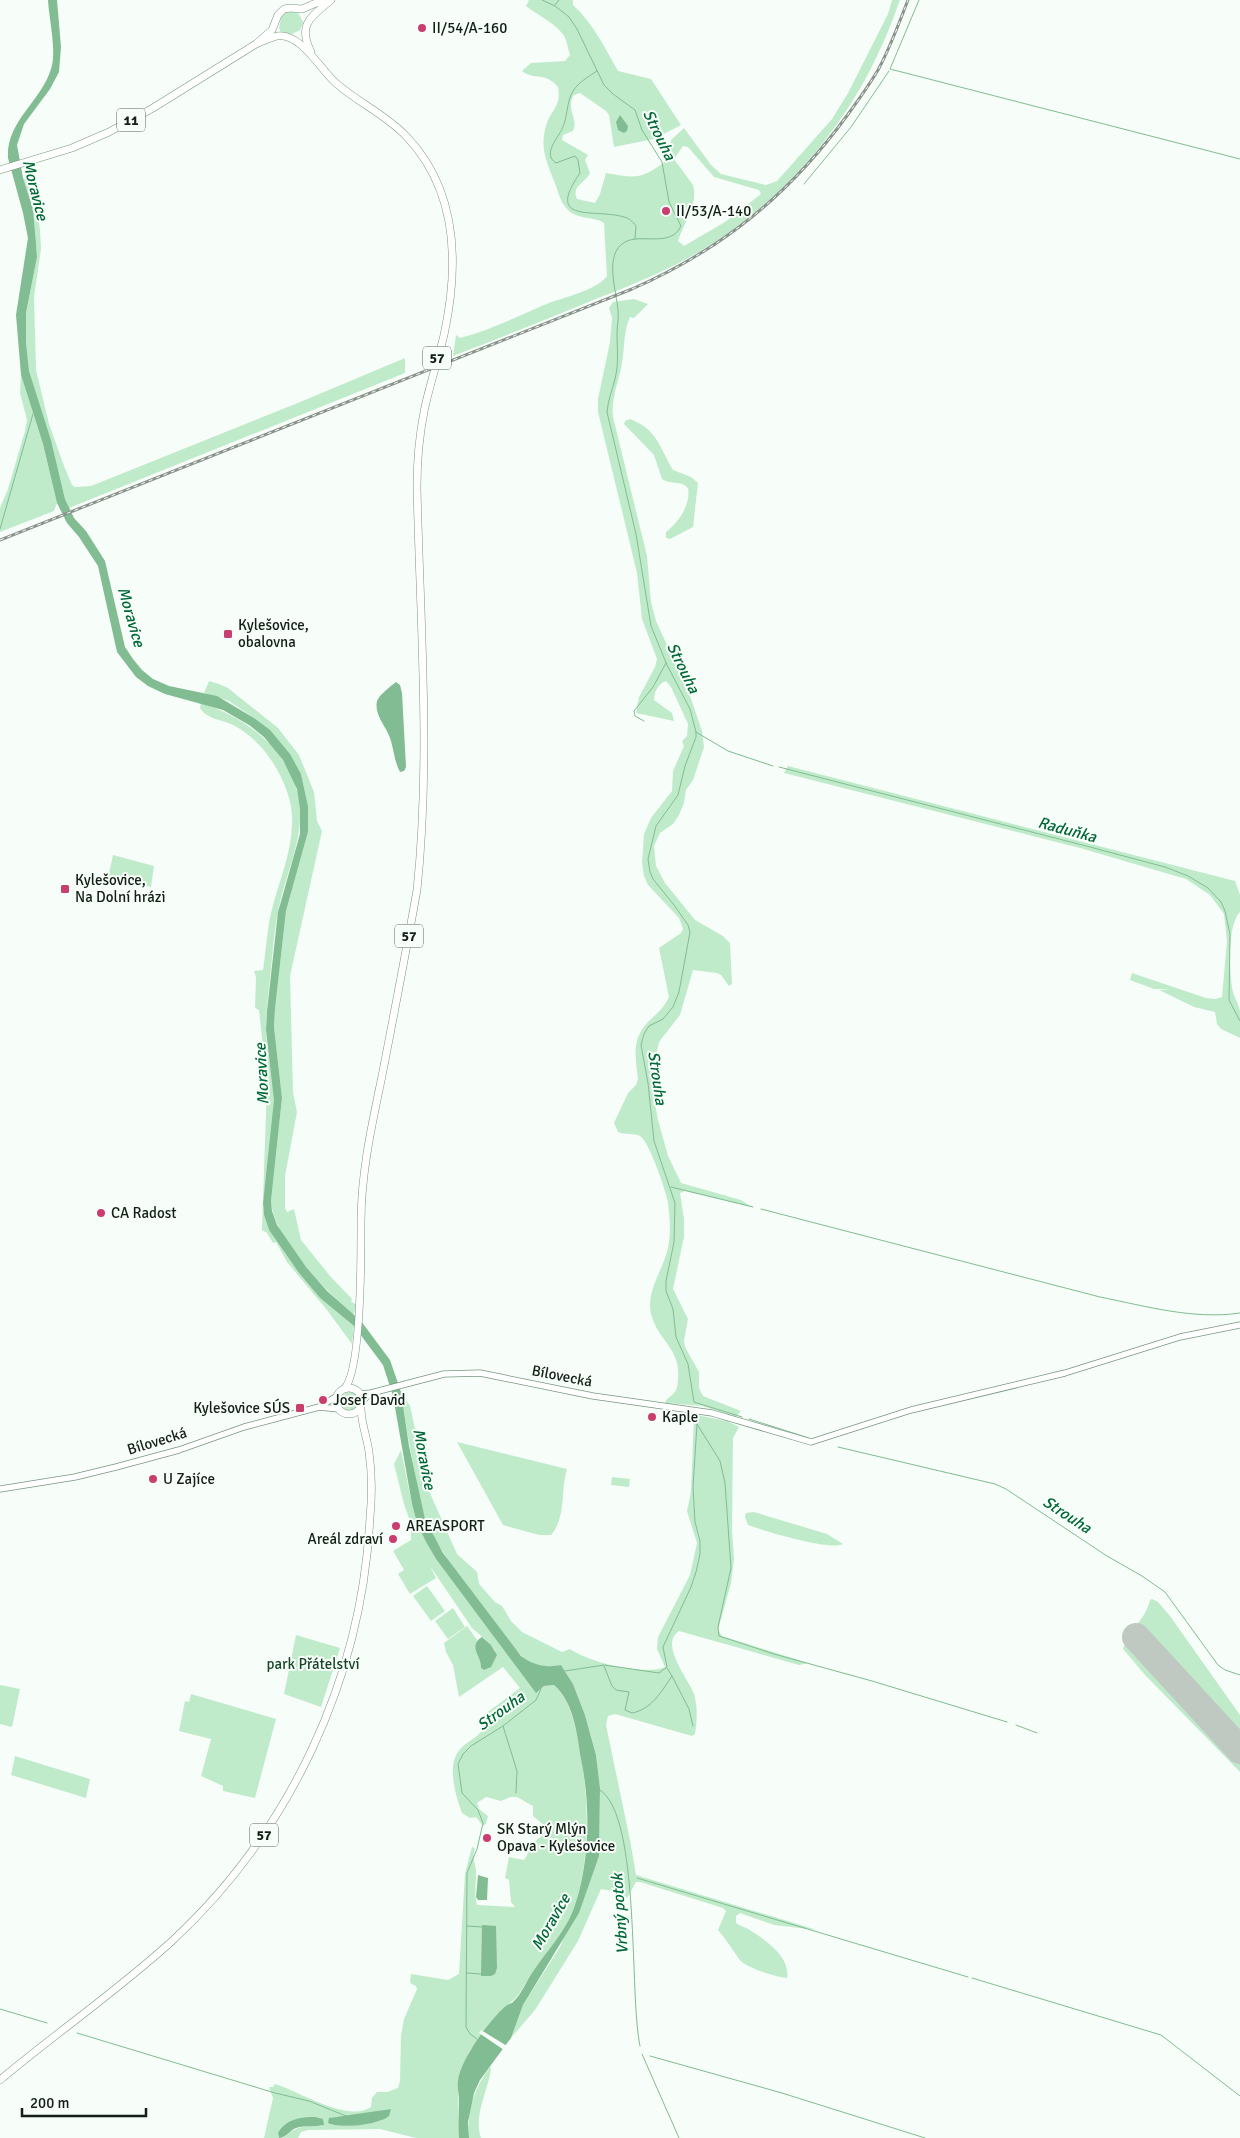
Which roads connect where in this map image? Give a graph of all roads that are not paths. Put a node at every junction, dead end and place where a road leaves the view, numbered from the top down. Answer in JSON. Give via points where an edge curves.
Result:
{"nodes":[{"id":1,"x":323,"y":0,"type":"edge"},
{"id":2,"x":331,"y":0,"type":"edge"},
{"id":3,"x":297,"y":9,"type":"junction"},
{"id":4,"x":276,"y":22,"type":"junction"},
{"id":5,"x":306,"y":27,"type":"junction"},
{"id":6,"x":286,"y":38,"type":"junction"},
{"id":7,"x":256,"y":44,"type":"junction"},
{"id":8,"x":318,"y":65,"type":"junction"},
{"id":9,"x":2,"y":171,"type":"edge"},
{"id":10,"x":1240,"y":1325,"type":"edge"},
{"id":11,"x":355,"y":1350,"type":"junction"},
{"id":12,"x":344,"y":1390,"type":"junction"},
{"id":13,"x":337,"y":1396,"type":"junction"},
{"id":14,"x":360,"y":1398,"type":"junction"},
{"id":15,"x":319,"y":1407,"type":"junction"},
{"id":16,"x":339,"y":1409,"type":"junction"},
{"id":17,"x":350,"y":1414,"type":"junction"},
{"id":18,"x":365,"y":1434,"type":"junction"},
{"id":19,"x":0,"y":1490,"type":"edge"},
{"id":20,"x":0,"y":2080,"type":"edge"}],
"edges":[{"from":1,"to":3,"type":"main road","number":"11"},
{"from":2,"to":5,"type":"main road","number":"11","via":[[312,14]]},
{"from":3,"to":4,"type":"main road","number":"11","via":[[284,9]]},
{"from":3,"to":5,"type":"main road","via":[[303,14]]},
{"from":4,"to":6,"type":"main road","via":[[277,31]]},
{"from":4,"to":7,"type":"main road","number":"11"},
{"from":5,"to":6,"type":"main road","number":"11","via":[[299,36]]},
{"from":5,"to":8,"type":"main road","number":"57","via":[[305,38]]},
{"from":6,"to":7,"type":"main road","number":"11","via":[[276,37]]},
{"from":6,"to":8,"type":"main road","number":"57","via":[[300,44]]},
{"from":7,"to":9,"type":"main road","number":"11","via":[[154,108],[109,132]]},
{"from":8,"to":11,"type":"main road","number":"57","via":[[342,88],[390,120],[415,146],[439,186],[448,211],[452,238],[450,304],[424,411],[418,453],[424,783],[422,844],[417,890],[365,1169]]},
{"from":10,"to":14,"type":"main road","name":"Bílovecká","via":[[1180,1337],[1065,1373],[916,1409],[815,1442],[706,1412],[585,1395],[480,1373],[454,1372]]},
{"from":11,"to":12,"type":"main road","number":"57","via":[[349,1382]]},
{"from":11,"to":14,"type":"main road","number":"57"},
{"from":12,"to":13,"type":"main road","name":"Bílovecká"},
{"from":12,"to":14,"type":"main road","via":[[350,1388]]},
{"from":13,"to":15,"type":"main road","name":"Bílovecká"},
{"from":13,"to":16,"type":"main road"},
{"from":14,"to":17,"type":"main road","via":[[356,1412]]},
{"from":14,"to":18,"type":"main road","number":"57"},
{"from":15,"to":16,"type":"main road","name":"Bílovecká"},
{"from":15,"to":19,"type":"main road","name":"Bílovecká","via":[[249,1425],[179,1450],[116,1467]]},
{"from":16,"to":17,"type":"main road","name":"Bílovecká","number":"57"},
{"from":17,"to":18,"type":"main road","number":"57"},
{"from":18,"to":20,"type":"main road","number":"57","via":[[371,1478],[370,1522],[357,1618],[327,1716],[288,1796],[238,1869],[184,1929],[142,1967]]}]}
